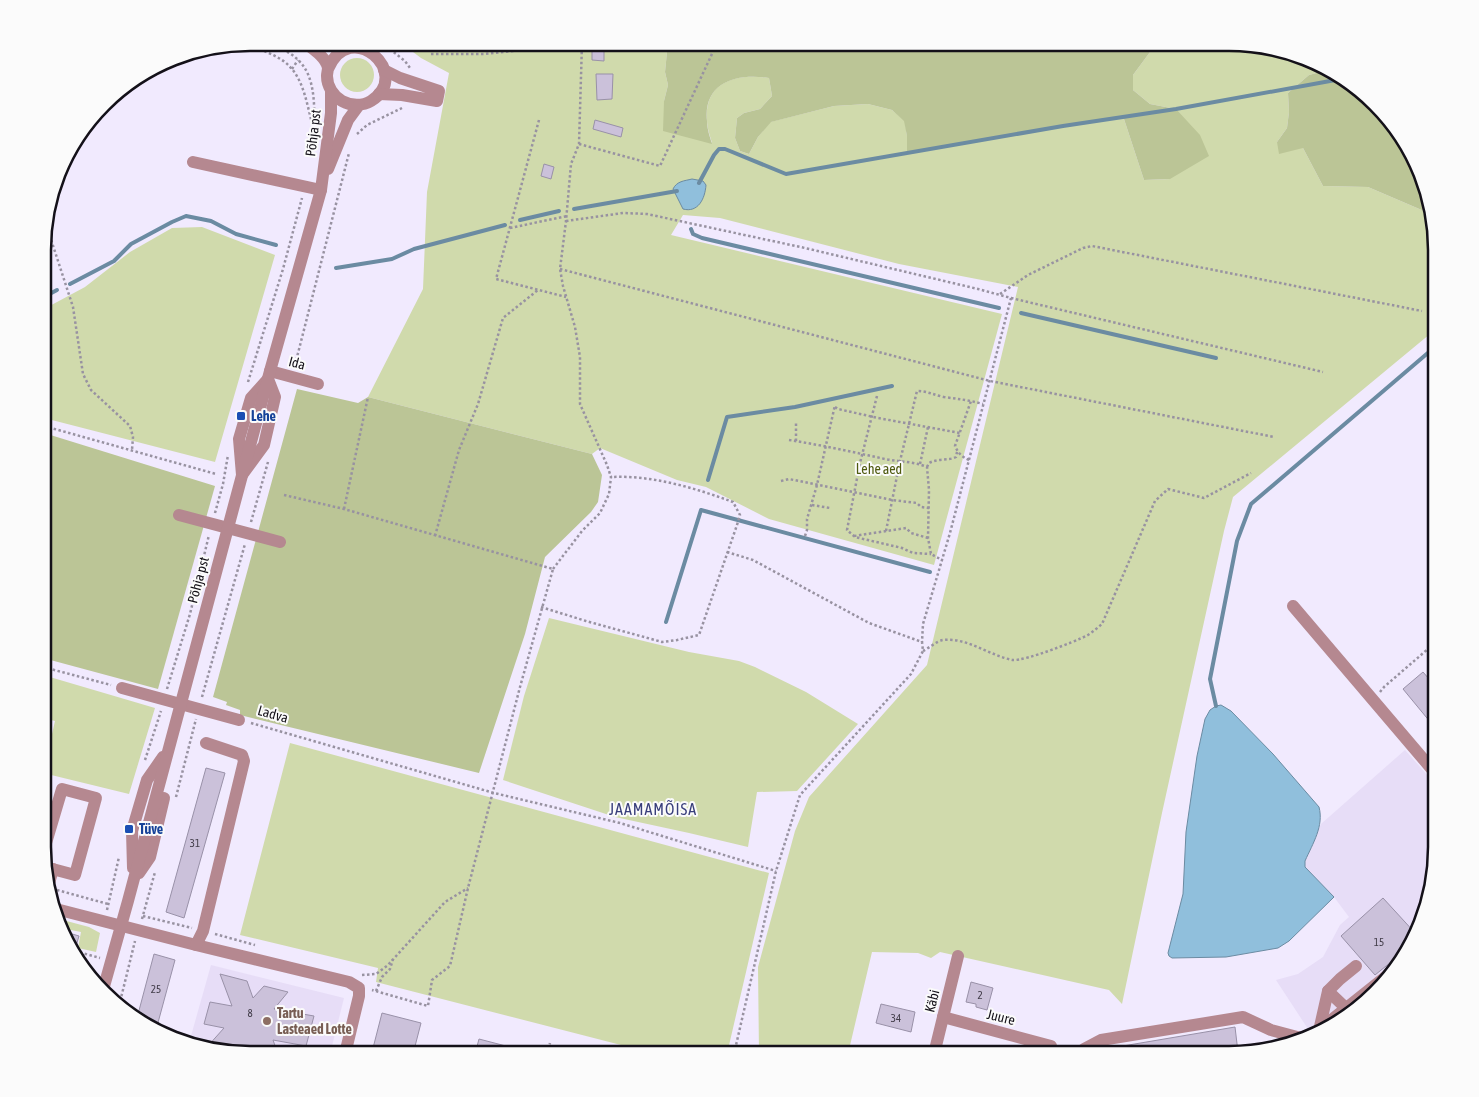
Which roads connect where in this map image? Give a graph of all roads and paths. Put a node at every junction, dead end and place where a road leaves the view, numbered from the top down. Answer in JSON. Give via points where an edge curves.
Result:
{"nodes":[{"id":1,"x":263,"y":51,"type":"edge"},
{"id":2,"x":287,"y":51,"type":"edge"},
{"id":3,"x":316,"y":51,"type":"edge"},
{"id":4,"x":344,"y":51,"type":"edge"},
{"id":5,"x":370,"y":51,"type":"edge"},
{"id":6,"x":393,"y":51,"type":"edge"},
{"id":7,"x":514,"y":51,"type":"edge"},
{"id":8,"x":582,"y":51,"type":"edge"},
{"id":9,"x":713,"y":51,"type":"edge"},
{"id":10,"x":431,"y":54,"type":"dead end"},
{"id":11,"x":328,"y":69,"type":"junction"},
{"id":12,"x":384,"y":70,"type":"junction"},
{"id":13,"x":411,"y":82,"type":"junction"},
{"id":14,"x":331,"y":91,"type":"junction"},
{"id":15,"x":379,"y":94,"type":"junction"},
{"id":16,"x":409,"y":96,"type":"junction"},
{"id":17,"x":359,"y":105,"type":"junction"},
{"id":18,"x":539,"y":120,"type":"dead end"},
{"id":19,"x":354,"y":138,"type":"dead end"},
{"id":20,"x":579,"y":144,"type":"junction"},
{"id":21,"x":349,"y":153,"type":"dead end"},
{"id":22,"x":193,"y":162,"type":"dead end"},
{"id":23,"x":322,"y":184,"type":"junction"},
{"id":24,"x":567,"y":216,"type":"junction"},
{"id":25,"x":566,"y":221,"type":"junction"},
{"id":26,"x":510,"y":228,"type":"junction"},
{"id":27,"x":52,"y":241,"type":"edge"},
{"id":28,"x":560,"y":269,"type":"junction"},
{"id":29,"x":538,"y":290,"type":"junction"},
{"id":30,"x":1000,"y":294,"type":"junction"},
{"id":31,"x":566,"y":297,"type":"junction"},
{"id":32,"x":1011,"y":298,"type":"junction"},
{"id":33,"x":1422,"y":311,"type":"dead end"},
{"id":34,"x":1323,"y":372,"type":"dead end"},
{"id":35,"x":269,"y":375,"type":"junction"},
{"id":36,"x":292,"y":378,"type":"junction"},
{"id":37,"x":990,"y":381,"type":"junction"},
{"id":38,"x":318,"y":384,"type":"dead end"},
{"id":39,"x":876,"y":396,"type":"dead end"},
{"id":40,"x":368,"y":397,"type":"dead end"},
{"id":41,"x":971,"y":400,"type":"junction"},
{"id":42,"x":983,"y":404,"type":"junction"},
{"id":43,"x":872,"y":417,"type":"junction"},
{"id":44,"x":796,"y":422,"type":"dead end"},
{"id":45,"x":909,"y":424,"type":"junction"},
{"id":46,"x":928,"y":427,"type":"junction"},
{"id":47,"x":51,"y":428,"type":"edge"},
{"id":48,"x":960,"y":433,"type":"junction"},
{"id":49,"x":1274,"y":437,"type":"dead end"},
{"id":50,"x":789,"y":440,"type":"dead end"},
{"id":51,"x":796,"y":441,"type":"junction"},
{"id":52,"x":825,"y":446,"type":"junction"},
{"id":53,"x":132,"y":450,"type":"junction"},
{"id":54,"x":957,"y":451,"type":"junction"},
{"id":55,"x":863,"y":453,"type":"junction"},
{"id":56,"x":270,"y":454,"type":"dead end"},
{"id":57,"x":969,"y":460,"type":"junction"},
{"id":58,"x":900,"y":461,"type":"junction"},
{"id":59,"x":920,"y":464,"type":"junction"},
{"id":60,"x":927,"y":467,"type":"junction"},
{"id":61,"x":1251,"y":473,"type":"dead end"},
{"id":62,"x":216,"y":474,"type":"dead end"},
{"id":63,"x":611,"y":478,"type":"junction"},
{"id":64,"x":781,"y":481,"type":"dead end"},
{"id":65,"x":817,"y":485,"type":"junction"},
{"id":66,"x":854,"y":493,"type":"junction"},
{"id":67,"x":284,"y":494,"type":"dead end"},
{"id":68,"x":892,"y":500,"type":"junction"},
{"id":69,"x":812,"y":505,"type":"junction"},
{"id":70,"x":830,"y":508,"type":"dead end"},
{"id":71,"x":929,"y":508,"type":"junction"},
{"id":72,"x":344,"y":509,"type":"junction"},
{"id":73,"x":179,"y":515,"type":"dead end"},
{"id":74,"x":228,"y":528,"type":"junction"},
{"id":75,"x":886,"y":531,"type":"junction"},
{"id":76,"x":248,"y":533,"type":"junction"},
{"id":77,"x":435,"y":536,"type":"junction"},
{"id":78,"x":805,"y":536,"type":"dead end"},
{"id":79,"x":854,"y":536,"type":"junction"},
{"id":80,"x":928,"y":538,"type":"junction"},
{"id":81,"x":280,"y":542,"type":"dead end"},
{"id":82,"x":727,"y":552,"type":"junction"},
{"id":83,"x":931,"y":554,"type":"junction"},
{"id":84,"x":942,"y":560,"type":"junction"},
{"id":85,"x":553,"y":570,"type":"junction"},
{"id":86,"x":1293,"y":606,"type":"dead end"},
{"id":87,"x":541,"y":607,"type":"junction"},
{"id":88,"x":922,"y":642,"type":"junction"},
{"id":89,"x":1428,"y":649,"type":"edge"},
{"id":90,"x":923,"y":652,"type":"junction"},
{"id":91,"x":51,"y":669,"type":"edge"},
{"id":92,"x":122,"y":688,"type":"joint"},
{"id":93,"x":1374,"y":702,"type":"junction"},
{"id":94,"x":180,"y":704,"type":"junction"},
{"id":95,"x":198,"y":709,"type":"junction"},
{"id":96,"x":238,"y":720,"type":"joint"},
{"id":97,"x":206,"y":743,"type":"dead end"},
{"id":98,"x":1428,"y":765,"type":"edge"},
{"id":99,"x":494,"y":793,"type":"junction"},
{"id":100,"x":176,"y":797,"type":"dead end"},
{"id":101,"x":51,"y":826,"type":"edge"},
{"id":102,"x":53,"y":869,"type":"edge"},
{"id":103,"x":156,"y":870,"type":"dead end"},
{"id":104,"x":776,"y":871,"type":"junction"},
{"id":105,"x":468,"y":888,"type":"junction"},
{"id":106,"x":56,"y":890,"type":"edge"},
{"id":107,"x":108,"y":904,"type":"dead end"},
{"id":108,"x":62,"y":911,"type":"edge"},
{"id":109,"x":121,"y":926,"type":"junction"},
{"id":110,"x":138,"y":930,"type":"junction"},
{"id":111,"x":196,"y":945,"type":"junction"},
{"id":112,"x":83,"y":953,"type":"edge"},
{"id":113,"x":958,"y":956,"type":"dead end"},
{"id":114,"x":100,"y":958,"type":"dead end"},
{"id":115,"x":394,"y":958,"type":"junction"},
{"id":116,"x":1356,"y":966,"type":"dead end"},
{"id":117,"x":362,"y":975,"type":"dead end"},
{"id":118,"x":105,"y":982,"type":"edge"},
{"id":119,"x":365,"y":989,"type":"junction"},
{"id":120,"x":376,"y":991,"type":"junction"},
{"id":121,"x":1328,"y":991,"type":"junction"},
{"id":122,"x":121,"y":998,"type":"edge"},
{"id":123,"x":1346,"y":1008,"type":"edge"},
{"id":124,"x":943,"y":1018,"type":"junction"},
{"id":125,"x":1321,"y":1023,"type":"edge"},
{"id":126,"x":1291,"y":1036,"type":"edge"},
{"id":127,"x":550,"y":1043,"type":"dead end"},
{"id":128,"x":347,"y":1046,"type":"edge"},
{"id":129,"x":549,"y":1046,"type":"edge"},
{"id":130,"x":736,"y":1046,"type":"edge"},
{"id":131,"x":936,"y":1046,"type":"edge"},
{"id":132,"x":1052,"y":1046,"type":"dead end"},
{"id":133,"x":1090,"y":1046,"type":"edge"}],
"edges":[{"from":1,"to":2,"type":"path","via":[[292,69],[302,88],[314,128],[310,80],[305,68]]},
{"from":3,"to":11,"type":"street"},
{"from":4,"to":11,"type":"street","via":[[335,56]]},
{"from":5,"to":12,"type":"street"},
{"from":6,"to":13,"type":"path","via":[[411,68]]},
{"from":7,"to":10,"type":"path"},
{"from":8,"to":20,"type":"path"},
{"from":9,"to":20,"type":"path","via":[[660,166]]},
{"from":11,"to":14,"type":"street"},
{"from":12,"to":13,"type":"street"},
{"from":12,"to":15,"type":"street","via":[[385,79]]},
{"from":13,"to":16,"type":"street","via":[[439,91],[437,101]]},
{"from":14,"to":17,"type":"street","via":[[343,102]]},
{"from":14,"to":23,"type":"street","name":"Põhja pst","via":[[332,113]]},
{"from":15,"to":16,"type":"street"},
{"from":15,"to":17,"type":"street","via":[[370,102]]},
{"from":16,"to":19,"type":"path","via":[[402,108],[366,125]]},
{"from":17,"to":23,"type":"street","name":"Põhja pst","via":[[348,120]]},
{"from":18,"to":26,"type":"path"},
{"from":20,"to":24,"type":"path","via":[[571,164]]},
{"from":21,"to":36,"type":"path"},
{"from":22,"to":23,"type":"street"},
{"from":23,"to":35,"type":"street","name":"Põhja pst"},
{"from":24,"to":25,"type":"path"},
{"from":24,"to":26,"type":"path"},
{"from":25,"to":28,"type":"path"},
{"from":25,"to":30,"type":"path","via":[[623,213],[646,214]]},
{"from":26,"to":29,"type":"path","via":[[496,279]]},
{"from":27,"to":53,"type":"path","via":[[73,307],[83,374],[91,390],[130,426]]},
{"from":28,"to":31,"type":"path"},
{"from":28,"to":37,"type":"path"},
{"from":29,"to":31,"type":"path"},
{"from":29,"to":77,"type":"path","via":[[502,318]]},
{"from":30,"to":32,"type":"path"},
{"from":30,"to":33,"type":"path","via":[[1028,275],[1092,246]]},
{"from":31,"to":63,"type":"path","via":[[580,357],[580,404]]},
{"from":32,"to":34,"type":"path"},
{"from":32,"to":37,"type":"path"},
{"from":35,"to":36,"type":"street","name":"Ida"},
{"from":35,"to":74,"type":"street","name":"Põhja pst"},
{"from":36,"to":38,"type":"street","name":"Ida"},
{"from":37,"to":42,"type":"path"},
{"from":37,"to":49,"type":"path"},
{"from":39,"to":43,"type":"path"},
{"from":40,"to":72,"type":"path"},
{"from":41,"to":42,"type":"path"},
{"from":41,"to":45,"type":"path","via":[[917,391]]},
{"from":41,"to":48,"type":"path"},
{"from":42,"to":57,"type":"path"},
{"from":43,"to":45,"type":"path"},
{"from":43,"to":52,"type":"path","via":[[835,406]]},
{"from":43,"to":55,"type":"path"},
{"from":44,"to":51,"type":"path"},
{"from":45,"to":46,"type":"path"},
{"from":45,"to":58,"type":"path"},
{"from":46,"to":48,"type":"path"},
{"from":46,"to":59,"type":"path"},
{"from":47,"to":53,"type":"path"},
{"from":48,"to":54,"type":"path","via":[[955,446]]},
{"from":50,"to":51,"type":"path"},
{"from":51,"to":52,"type":"path"},
{"from":52,"to":55,"type":"path"},
{"from":52,"to":65,"type":"path"},
{"from":53,"to":62,"type":"path"},
{"from":54,"to":57,"type":"path"},
{"from":54,"to":60,"type":"path","via":[[952,460],[934,460]]},
{"from":55,"to":58,"type":"path"},
{"from":55,"to":66,"type":"path"},
{"from":56,"to":76,"type":"path"},
{"from":57,"to":84,"type":"path"},
{"from":58,"to":59,"type":"path"},
{"from":58,"to":68,"type":"path"},
{"from":59,"to":60,"type":"path"},
{"from":60,"to":71,"type":"path"},
{"from":61,"to":90,"type":"path","via":[[1204,498],[1168,489],[1155,501],[1102,624],[1088,635],[1016,660],[955,640],[942,640]]},
{"from":63,"to":82,"type":"path","via":[[628,477],[696,488],[733,502],[740,516]]},
{"from":63,"to":85,"type":"path","via":[[609,494],[600,513],[582,530]]},
{"from":64,"to":65,"type":"path","via":[[789,479]]},
{"from":65,"to":66,"type":"path"},
{"from":65,"to":69,"type":"path"},
{"from":66,"to":68,"type":"path"},
{"from":66,"to":79,"type":"path","via":[[847,524],[847,530]]},
{"from":67,"to":72,"type":"path"},
{"from":68,"to":71,"type":"path"},
{"from":68,"to":75,"type":"path"},
{"from":69,"to":70,"type":"path"},
{"from":69,"to":78,"type":"path"},
{"from":71,"to":80,"type":"path"},
{"from":72,"to":77,"type":"path"},
{"from":73,"to":74,"type":"street"},
{"from":74,"to":76,"type":"street"},
{"from":74,"to":94,"type":"street","name":"Põhja pst"},
{"from":75,"to":79,"type":"path"},
{"from":75,"to":80,"type":"path","via":[[906,528]]},
{"from":76,"to":81,"type":"street"},
{"from":76,"to":95,"type":"path"},
{"from":77,"to":85,"type":"path"},
{"from":79,"to":83,"type":"path","via":[[913,553]]},
{"from":80,"to":83,"type":"path"},
{"from":82,"to":87,"type":"path","via":[[699,635],[662,642]]},
{"from":82,"to":88,"type":"path","via":[[752,560],[869,623]]},
{"from":83,"to":84,"type":"path"},
{"from":84,"to":88,"type":"path","via":[[923,624]]},
{"from":85,"to":87,"type":"path"},
{"from":86,"to":93,"type":"street"},
{"from":87,"to":99,"type":"path"},
{"from":88,"to":90,"type":"path"},
{"from":89,"to":93,"type":"path","via":[[1384,687]]},
{"from":90,"to":104,"type":"path","via":[[911,674],[800,795]]},
{"from":91,"to":92,"type":"path"},
{"from":92,"to":94,"type":"street","name":"Ladva"},
{"from":93,"to":98,"type":"street"},
{"from":94,"to":95,"type":"street","name":"Ladva"},
{"from":94,"to":109,"type":"street","name":"Põhja pst"},
{"from":95,"to":96,"type":"street","name":"Ladva"},
{"from":95,"to":100,"type":"path"},
{"from":96,"to":99,"type":"path","name":"Ladva"},
{"from":97,"to":111,"type":"street","via":[[238,752],[244,761],[203,931]]},
{"from":99,"to":104,"type":"path","name":"Ladva","via":[[620,823]]},
{"from":99,"to":105,"type":"path"},
{"from":101,"to":102,"type":"street","via":[[62,789],[96,798],[75,876]]},
{"from":103,"to":110,"type":"path"},
{"from":104,"to":130,"type":"path"},
{"from":105,"to":115,"type":"path","via":[[445,902]]},
{"from":105,"to":120,"type":"path","via":[[450,966],[432,980],[428,1006]]},
{"from":106,"to":107,"type":"path"},
{"from":108,"to":109,"type":"street"},
{"from":109,"to":110,"type":"street"},
{"from":109,"to":118,"type":"street","name":"Põhja pst"},
{"from":110,"to":111,"type":"street"},
{"from":110,"to":122,"type":"path"},
{"from":111,"to":119,"type":"street","via":[[349,982]]},
{"from":112,"to":114,"type":"path"},
{"from":113,"to":124,"type":"street","name":"Käbi"},
{"from":115,"to":117,"type":"path","via":[[376,974]]},
{"from":115,"to":120,"type":"path"},
{"from":116,"to":121,"type":"street"},
{"from":119,"to":120,"type":"path"},
{"from":119,"to":128,"type":"street","via":[[359,996]]},
{"from":121,"to":123,"type":"street"},
{"from":121,"to":125,"type":"street"},
{"from":124,"to":131,"type":"street","name":"Käbi"},
{"from":124,"to":132,"type":"street","name":"Juure"},
{"from":126,"to":133,"type":"street","via":[[1243,1016],[1100,1040]]},
{"from":127,"to":129,"type":"path"}]}
